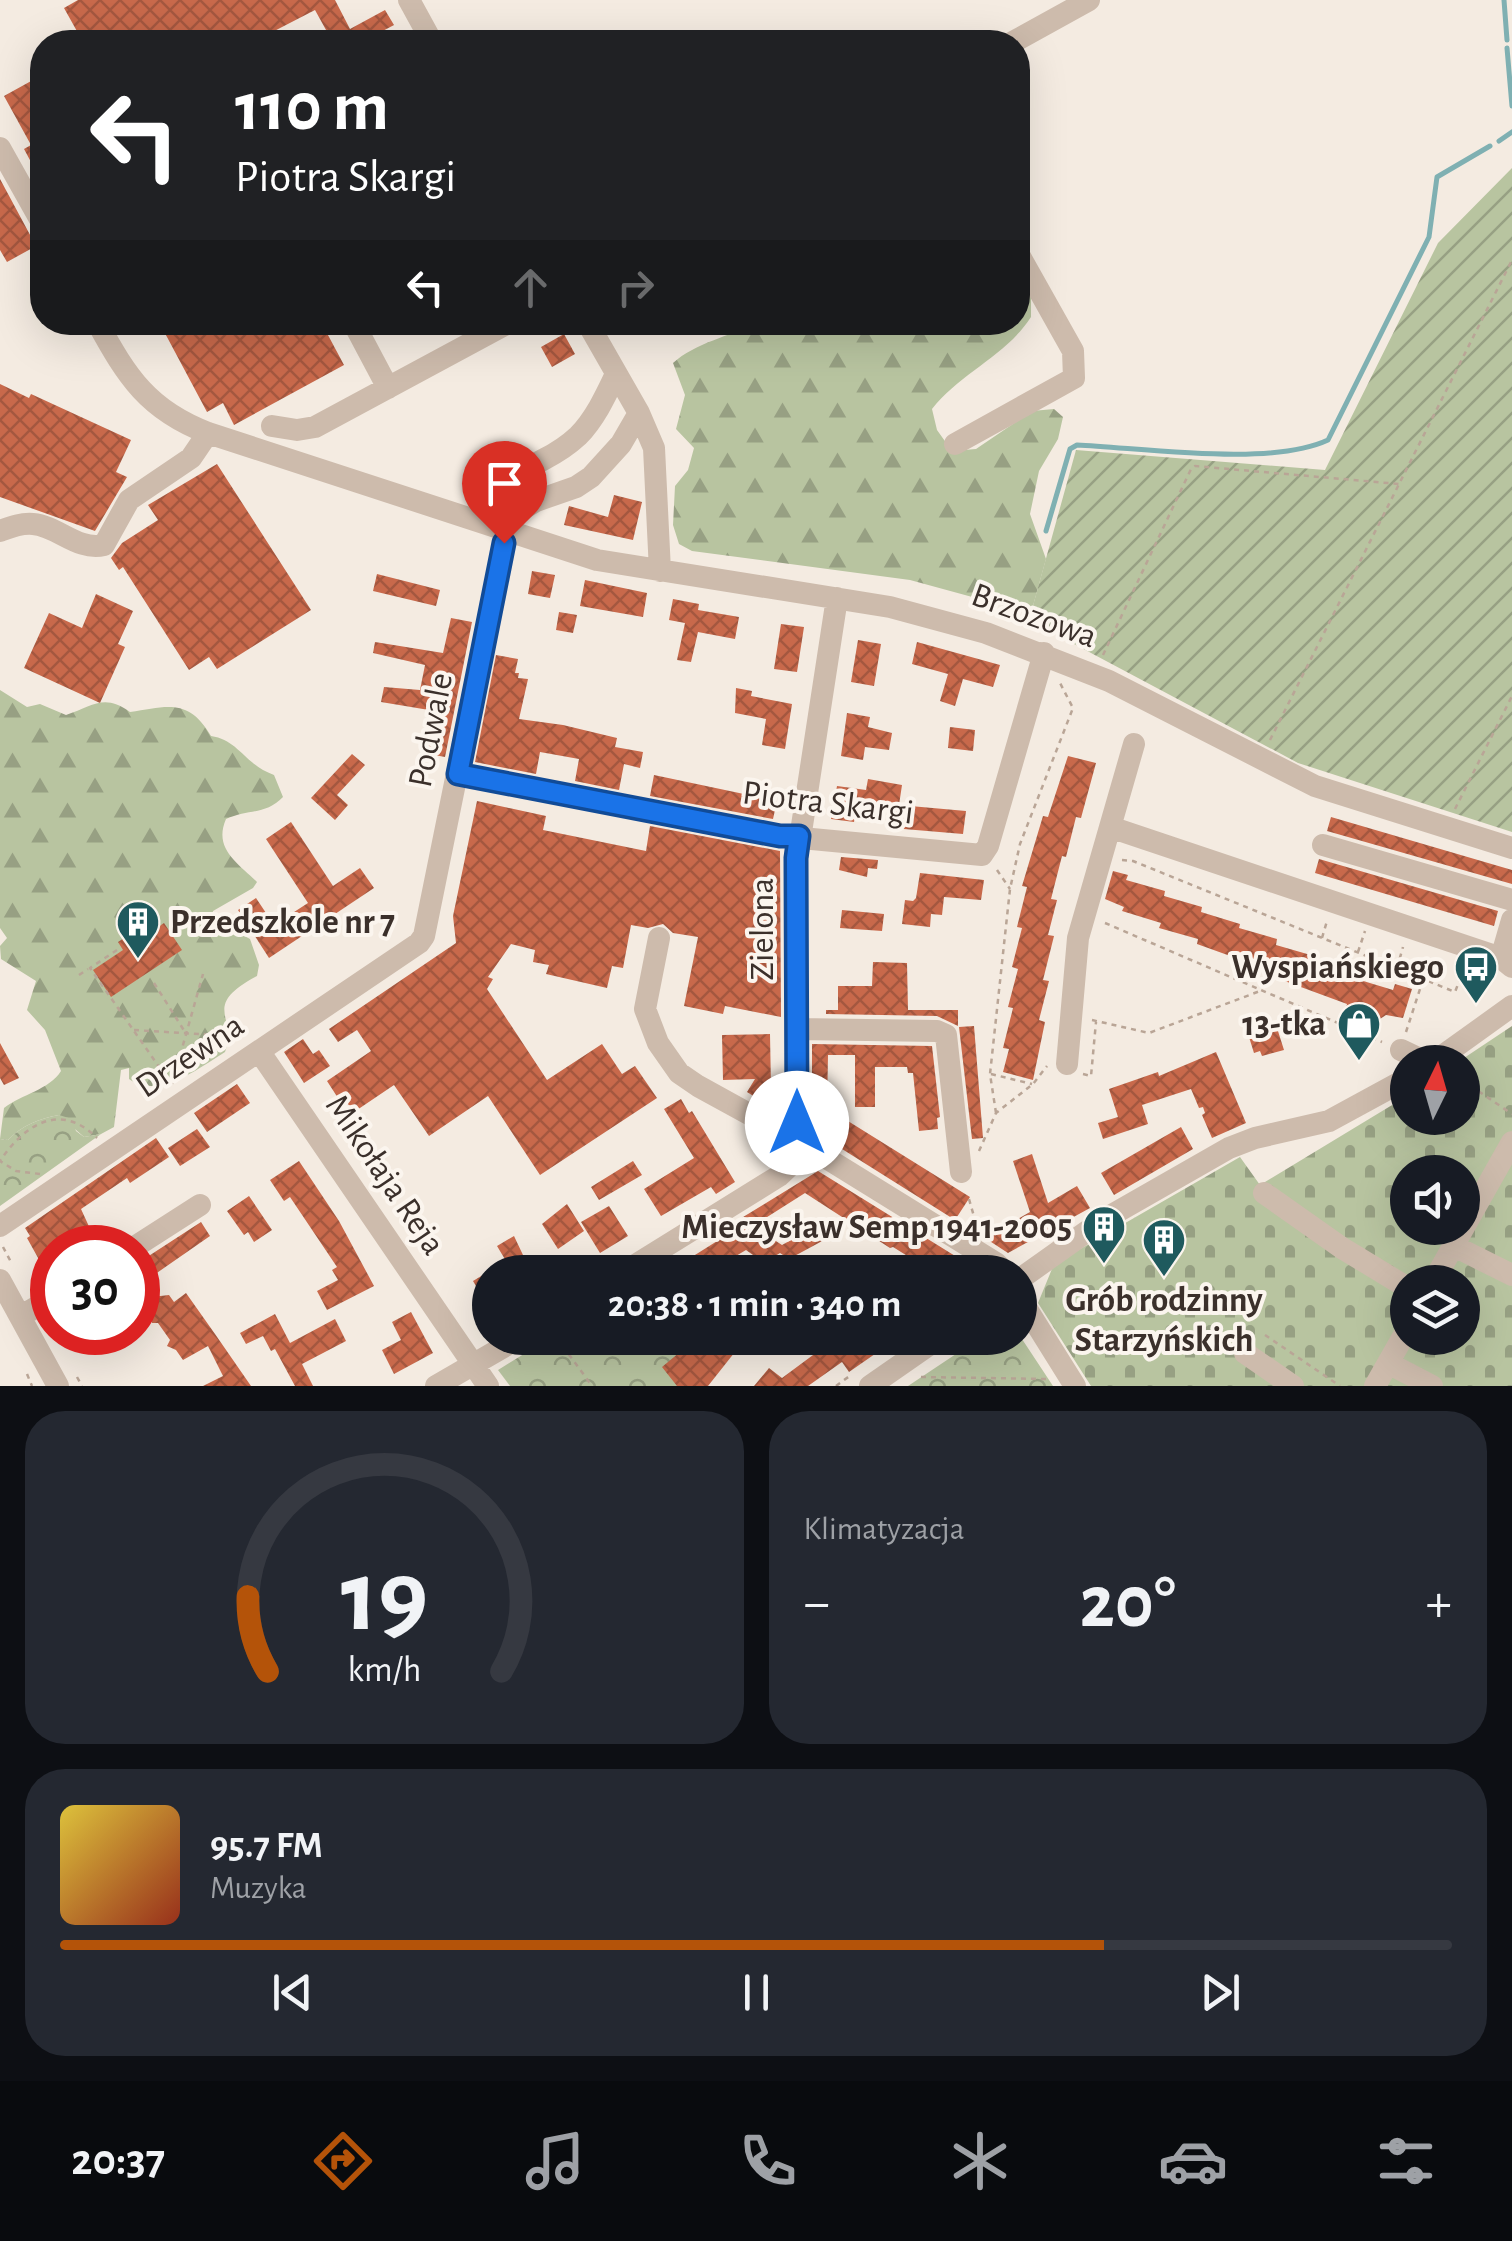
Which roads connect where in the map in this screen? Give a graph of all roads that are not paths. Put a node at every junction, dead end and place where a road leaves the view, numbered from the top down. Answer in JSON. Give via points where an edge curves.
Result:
{"nodes":[{"id":1,"x":409,"y":0,"type":"edge"},
{"id":2,"x":1089,"y":0,"type":"edge"},
{"id":3,"x":422,"y":30,"type":"edge"},
{"id":4,"x":1030,"y":33,"type":"edge"},
{"id":5,"x":0,"y":148,"type":"edge"},
{"id":6,"x":30,"y":202,"type":"edge"},
{"id":7,"x":1030,"y":274,"type":"edge"},
{"id":8,"x":104,"y":335,"type":"edge"},
{"id":9,"x":360,"y":335,"type":"edge"},
{"id":10,"x":486,"y":335,"type":"edge"},
{"id":11,"x":594,"y":335,"type":"edge"},
{"id":12,"x":616,"y":374,"type":"junction"},
{"id":13,"x":388,"y":388,"type":"junction"},
{"id":14,"x":639,"y":413,"type":"junction"},
{"id":15,"x":272,"y":426,"type":"dead end"},
{"id":16,"x":208,"y":433,"type":"junction"},
{"id":17,"x":955,"y":444,"type":"dead end"},
{"id":18,"x":508,"y":523,"type":"junction"},
{"id":19,"x":0,"y":531,"type":"edge"},
{"id":20,"x":660,"y":571,"type":"junction"},
{"id":21,"x":837,"y":598,"type":"junction"},
{"id":22,"x":1049,"y":663,"type":"junction"},
{"id":23,"x":1134,"y":744,"type":"dead end"},
{"id":24,"x":458,"y":774,"type":"junction"},
{"id":25,"x":1110,"y":827,"type":"junction"},
{"id":26,"x":799,"y":836,"type":"junction"},
{"id":27,"x":1323,"y":845,"type":"dead end"},
{"id":28,"x":1512,"y":848,"type":"edge"},
{"id":29,"x":1512,"y":900,"type":"edge"},
{"id":30,"x":1512,"y":920,"type":"edge"},
{"id":31,"x":659,"y":938,"type":"dead end"},
{"id":32,"x":419,"y":943,"type":"joint"},
{"id":33,"x":1506,"y":962,"type":"edge"},
{"id":34,"x":1512,"y":1006,"type":"edge"},
{"id":35,"x":797,"y":1030,"type":"junction"},
{"id":36,"x":1458,"y":1045,"type":"edge"},
{"id":37,"x":260,"y":1051,"type":"junction"},
{"id":38,"x":1058,"y":1062,"type":"road end"},
{"id":39,"x":1390,"y":1088,"type":"edge"},
{"id":40,"x":1512,"y":1142,"type":"edge"},
{"id":41,"x":802,"y":1143,"type":"junction"},
{"id":42,"x":961,"y":1172,"type":"road end"},
{"id":43,"x":1264,"y":1193,"type":"dead end"},
{"id":44,"x":200,"y":1205,"type":"dead end"},
{"id":45,"x":0,"y":1226,"type":"edge"},
{"id":46,"x":160,"y":1230,"type":"edge"},
{"id":47,"x":1454,"y":1246,"type":"junction"},
{"id":48,"x":651,"y":1255,"type":"edge"},
{"id":49,"x":983,"y":1255,"type":"edge"},
{"id":50,"x":1443,"y":1265,"type":"edge"},
{"id":51,"x":1037,"y":1267,"type":"edge"},
{"id":52,"x":1512,"y":1275,"type":"edge"},
{"id":53,"x":1390,"y":1277,"type":"edge"},
{"id":54,"x":2,"y":1286,"type":"edge"},
{"id":55,"x":30,"y":1311,"type":"edge"},
{"id":56,"x":21,"y":1316,"type":"junction"},
{"id":57,"x":1037,"y":1331,"type":"edge"},
{"id":58,"x":1245,"y":1353,"type":"dead end"},
{"id":59,"x":491,"y":1355,"type":"edge"},
{"id":60,"x":915,"y":1355,"type":"edge"},
{"id":61,"x":1393,"y":1355,"type":"edge"},
{"id":62,"x":1388,"y":1363,"type":"junction"},
{"id":63,"x":473,"y":1366,"type":"junction"},
{"id":64,"x":1064,"y":1383,"type":"edge"},
{"id":65,"x":58,"y":1386,"type":"edge"},
{"id":66,"x":436,"y":1386,"type":"edge"},
{"id":67,"x":488,"y":1386,"type":"edge"},
{"id":68,"x":870,"y":1386,"type":"edge"},
{"id":69,"x":1292,"y":1386,"type":"edge"},
{"id":70,"x":1375,"y":1386,"type":"edge"},
{"id":71,"x":1432,"y":1386,"type":"edge"}],
"edges":[{"from":1,"to":3,"type":"street"},
{"from":2,"to":4,"type":"street"},
{"from":5,"to":6,"type":"street"},
{"from":7,"to":17,"type":"street","via":[[1074,352],[1074,378]]},
{"from":8,"to":16,"type":"street","name":"Brzozowa","via":[[141,392]]},
{"from":9,"to":13,"type":"street"},
{"from":10,"to":13,"type":"street"},
{"from":11,"to":12,"type":"street"},
{"from":12,"to":14,"type":"street"},
{"from":12,"to":18,"type":"street","name":"Podwale","via":[[578,435],[522,475]]},
{"from":13,"to":15,"type":"street","via":[[306,430]]},
{"from":14,"to":18,"type":"street","via":[[592,477],[536,501]]},
{"from":14,"to":20,"type":"street","via":[[654,448]]},
{"from":16,"to":18,"type":"street","name":"Brzozowa"},
{"from":16,"to":19,"type":"street","via":[[191,458],[130,500],[104,545],[87,546],[38,524]]},
{"from":18,"to":20,"type":"street","name":"Brzozowa","via":[[597,560]]},
{"from":18,"to":24,"type":"street","name":"Podwale"},
{"from":20,"to":21,"type":"street","name":"Brzozowa"},
{"from":21,"to":22,"type":"street","name":"Brzozowa","via":[[926,615]]},
{"from":21,"to":26,"type":"street","name":"Zielona"},
{"from":22,"to":26,"type":"street","name":"Piotra Skargi","via":[[986,852]]},
{"from":22,"to":28,"type":"street","name":"Brzozowa","via":[[1093,674],[1329,791]]},
{"from":23,"to":25,"type":"street"},
{"from":24,"to":26,"type":"street","name":"Piotra Skargi"},
{"from":24,"to":32,"type":"street","name":"Podwale"},
{"from":25,"to":33,"type":"street"},
{"from":25,"to":38,"type":"street","via":[[1078,938],[1072,1015]]},
{"from":26,"to":35,"type":"street","name":"Zielona"},
{"from":27,"to":29,"type":"street"},
{"from":30,"to":33,"type":"street"},
{"from":31,"to":41,"type":"street","via":[[645,1009],[658,1043],[698,1086]]},
{"from":32,"to":37,"type":"street","name":"Drzewna"},
{"from":34,"to":36,"type":"street"},
{"from":35,"to":41,"type":"street","name":"Zielona"},
{"from":35,"to":42,"type":"street","via":[[946,1036]]},
{"from":37,"to":45,"type":"street","name":"Drzewna"},
{"from":37,"to":63,"type":"street","name":"Mikołaja Reja"},
{"from":39,"to":51,"type":"street","via":[[1329,1122],[1229,1148],[1103,1220]]},
{"from":40,"to":47,"type":"street"},
{"from":41,"to":48,"type":"street","via":[[797,1159],[779,1176]]},
{"from":41,"to":49,"type":"street"},
{"from":43,"to":53,"type":"street"},
{"from":44,"to":46,"type":"street"},
{"from":47,"to":50,"type":"street"},
{"from":47,"to":52,"type":"street"},
{"from":54,"to":56,"type":"street"},
{"from":55,"to":56,"type":"street"},
{"from":56,"to":65,"type":"street"},
{"from":57,"to":64,"type":"street"},
{"from":58,"to":69,"type":"street"},
{"from":59,"to":63,"type":"street"},
{"from":60,"to":68,"type":"street"},
{"from":61,"to":62,"type":"street"},
{"from":62,"to":70,"type":"street"},
{"from":62,"to":71,"type":"street"},
{"from":63,"to":66,"type":"street"},
{"from":63,"to":67,"type":"street","name":"Mikołaja Reja"}]}
